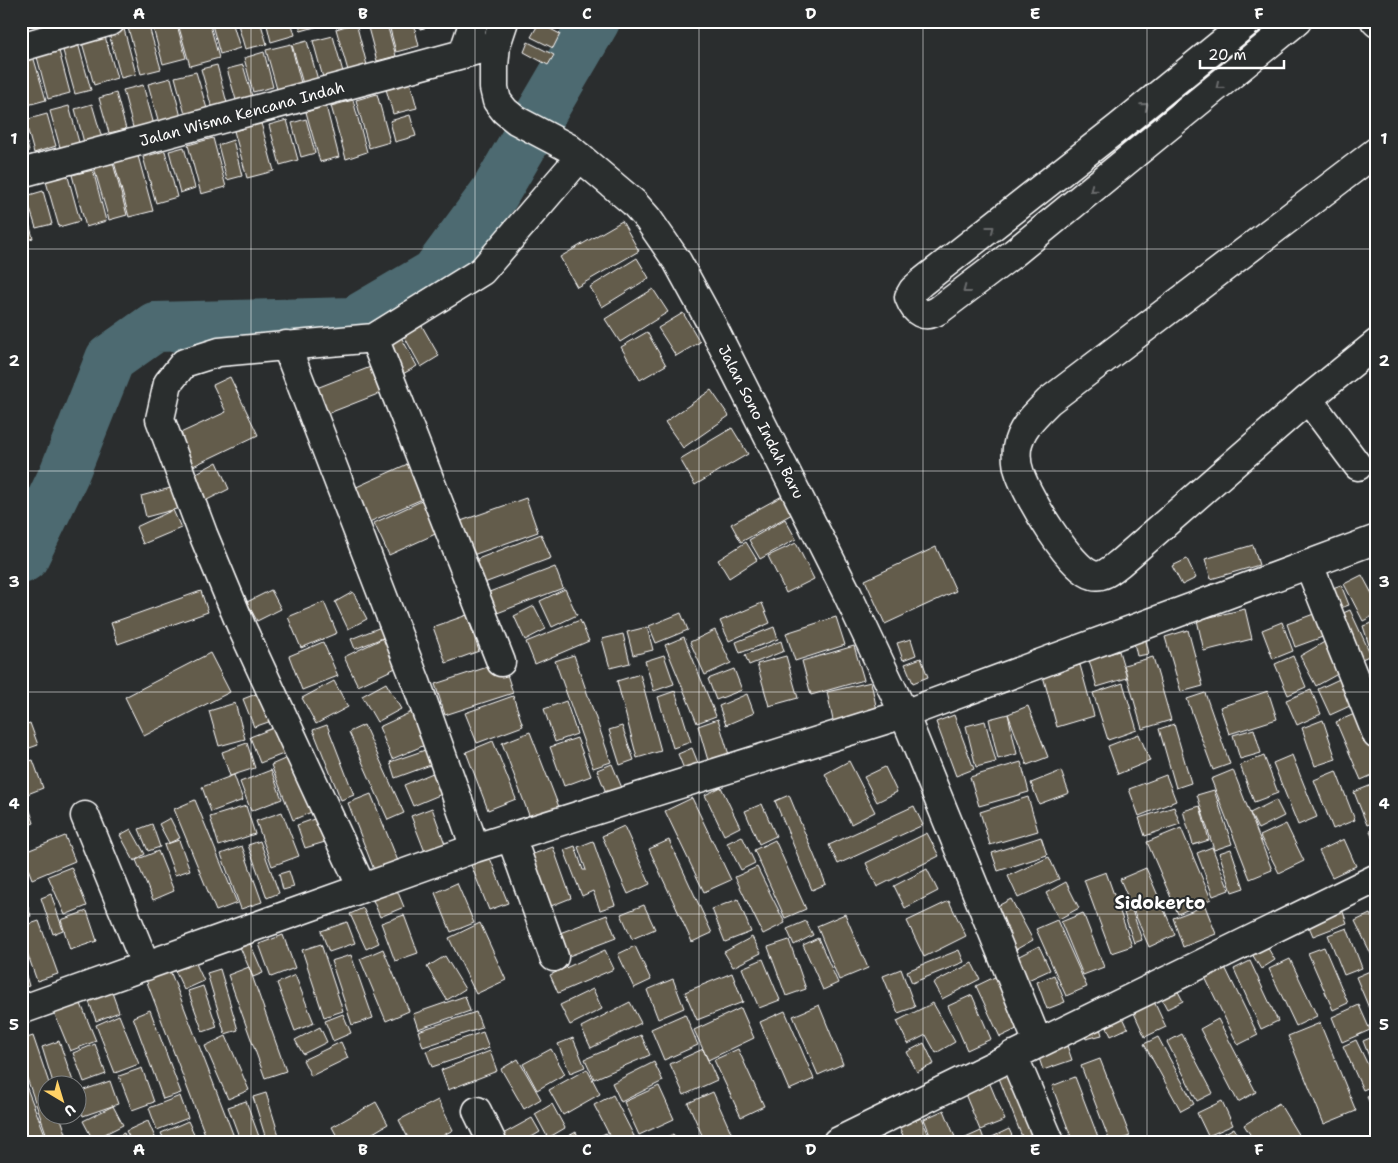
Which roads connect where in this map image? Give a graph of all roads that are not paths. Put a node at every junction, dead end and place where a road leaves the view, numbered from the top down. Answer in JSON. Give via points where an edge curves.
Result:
{"nodes":[{"id":1,"x":111,"y":21,"type":"edge"},
{"id":2,"x":474,"y":21,"type":"edge"},
{"id":3,"x":1249,"y":21,"type":"edge"},
{"id":4,"x":1296,"y":21,"type":"edge"},
{"id":5,"x":500,"y":33,"type":"edge"},
{"id":6,"x":21,"y":47,"type":"edge"},
{"id":7,"x":463,"y":54,"type":"junction"},
{"id":8,"x":1119,"y":127,"type":"junction"},
{"id":9,"x":1377,"y":151,"type":"edge"},
{"id":10,"x":575,"y":152,"type":"junction"},
{"id":11,"x":1138,"y":152,"type":"junction"},
{"id":12,"x":21,"y":173,"type":"edge"},
{"id":13,"x":374,"y":338,"type":"junction"},
{"id":14,"x":1377,"y":344,"type":"edge"},
{"id":15,"x":286,"y":345,"type":"junction"},
{"id":16,"x":1308,"y":399,"type":"junction"},
{"id":17,"x":1358,"y":466,"type":"dead end"},
{"id":18,"x":1377,"y":539,"type":"edge"},
{"id":19,"x":1309,"y":565,"type":"junction"},
{"id":20,"x":501,"y":662,"type":"dead end"},
{"id":21,"x":904,"y":714,"type":"junction"},
{"id":22,"x":1377,"y":734,"type":"edge"},
{"id":23,"x":85,"y":816,"type":"dead end"},
{"id":24,"x":510,"y":837,"type":"junction"},
{"id":25,"x":475,"y":848,"type":"junction"},
{"id":26,"x":1375,"y":886,"type":"edge"},
{"id":27,"x":362,"y":888,"type":"junction"},
{"id":28,"x":554,"y":957,"type":"dead end"},
{"id":29,"x":146,"y":966,"type":"junction"},
{"id":30,"x":21,"y":1010,"type":"edge"},
{"id":31,"x":1038,"y":1043,"type":"junction"},
{"id":32,"x":1013,"y":1055,"type":"junction"},
{"id":33,"x":477,"y":1111,"type":"dead end"},
{"id":34,"x":492,"y":1142,"type":"edge"},
{"id":35,"x":837,"y":1142,"type":"edge"},
{"id":36,"x":1050,"y":1142,"type":"edge"}],
"edges":[{"from":1,"to":6,"type":"street"},
{"from":2,"to":7,"type":"street"},
{"from":8,"to":3,"type":"street","one_way":true},
{"from":4,"to":11,"type":"street","one_way":true},
{"from":5,"to":7,"type":"street","name":"Jalan Wisma Kencana Indah"},
{"from":5,"to":10,"type":"street","name":"Jalan Sono Indah Baru","via":[[494,88],[498,101],[516,120]]},
{"from":7,"to":12,"type":"street","name":"Jalan Wisma Kencana Indah"},
{"from":8,"to":11,"type":"street"},
{"from":11,"to":8,"type":"street","one_way":true,"via":[[939,310],[931,315],[918,311],[909,299],[916,287]]},
{"from":9,"to":16,"type":"street","via":[[1049,401],[1025,427],[1018,446],[1017,462],[1030,498],[1073,561],[1087,573],[1098,576],[1120,563]]},
{"from":10,"to":13,"type":"street","via":[[482,271]]},
{"from":10,"to":21,"type":"street","name":"Jalan Sono Indah Baru","via":[[634,203],[677,261],[847,592]]},
{"from":13,"to":15,"type":"street"},
{"from":13,"to":20,"type":"street"},
{"from":14,"to":16,"type":"street"},
{"from":15,"to":25,"type":"street","via":[[416,682]]},
{"from":15,"to":27,"type":"street","via":[[219,352],[184,363],[168,383],[160,419],[242,628]]},
{"from":16,"to":17,"type":"street"},
{"from":18,"to":19,"type":"street"},
{"from":19,"to":21,"type":"street"},
{"from":19,"to":22,"type":"street"},
{"from":21,"to":24,"type":"street"},
{"from":21,"to":31,"type":"street","name":"Jalan Sono Indah Baru"},
{"from":23,"to":29,"type":"street"},
{"from":24,"to":25,"type":"street"},
{"from":24,"to":28,"type":"street"},
{"from":25,"to":27,"type":"street"},
{"from":26,"to":31,"type":"street"},
{"from":27,"to":29,"type":"street"},
{"from":29,"to":30,"type":"street"},
{"from":31,"to":32,"type":"street"},
{"from":32,"to":35,"type":"street"},
{"from":32,"to":36,"type":"street"},
{"from":33,"to":34,"type":"street"}]}
